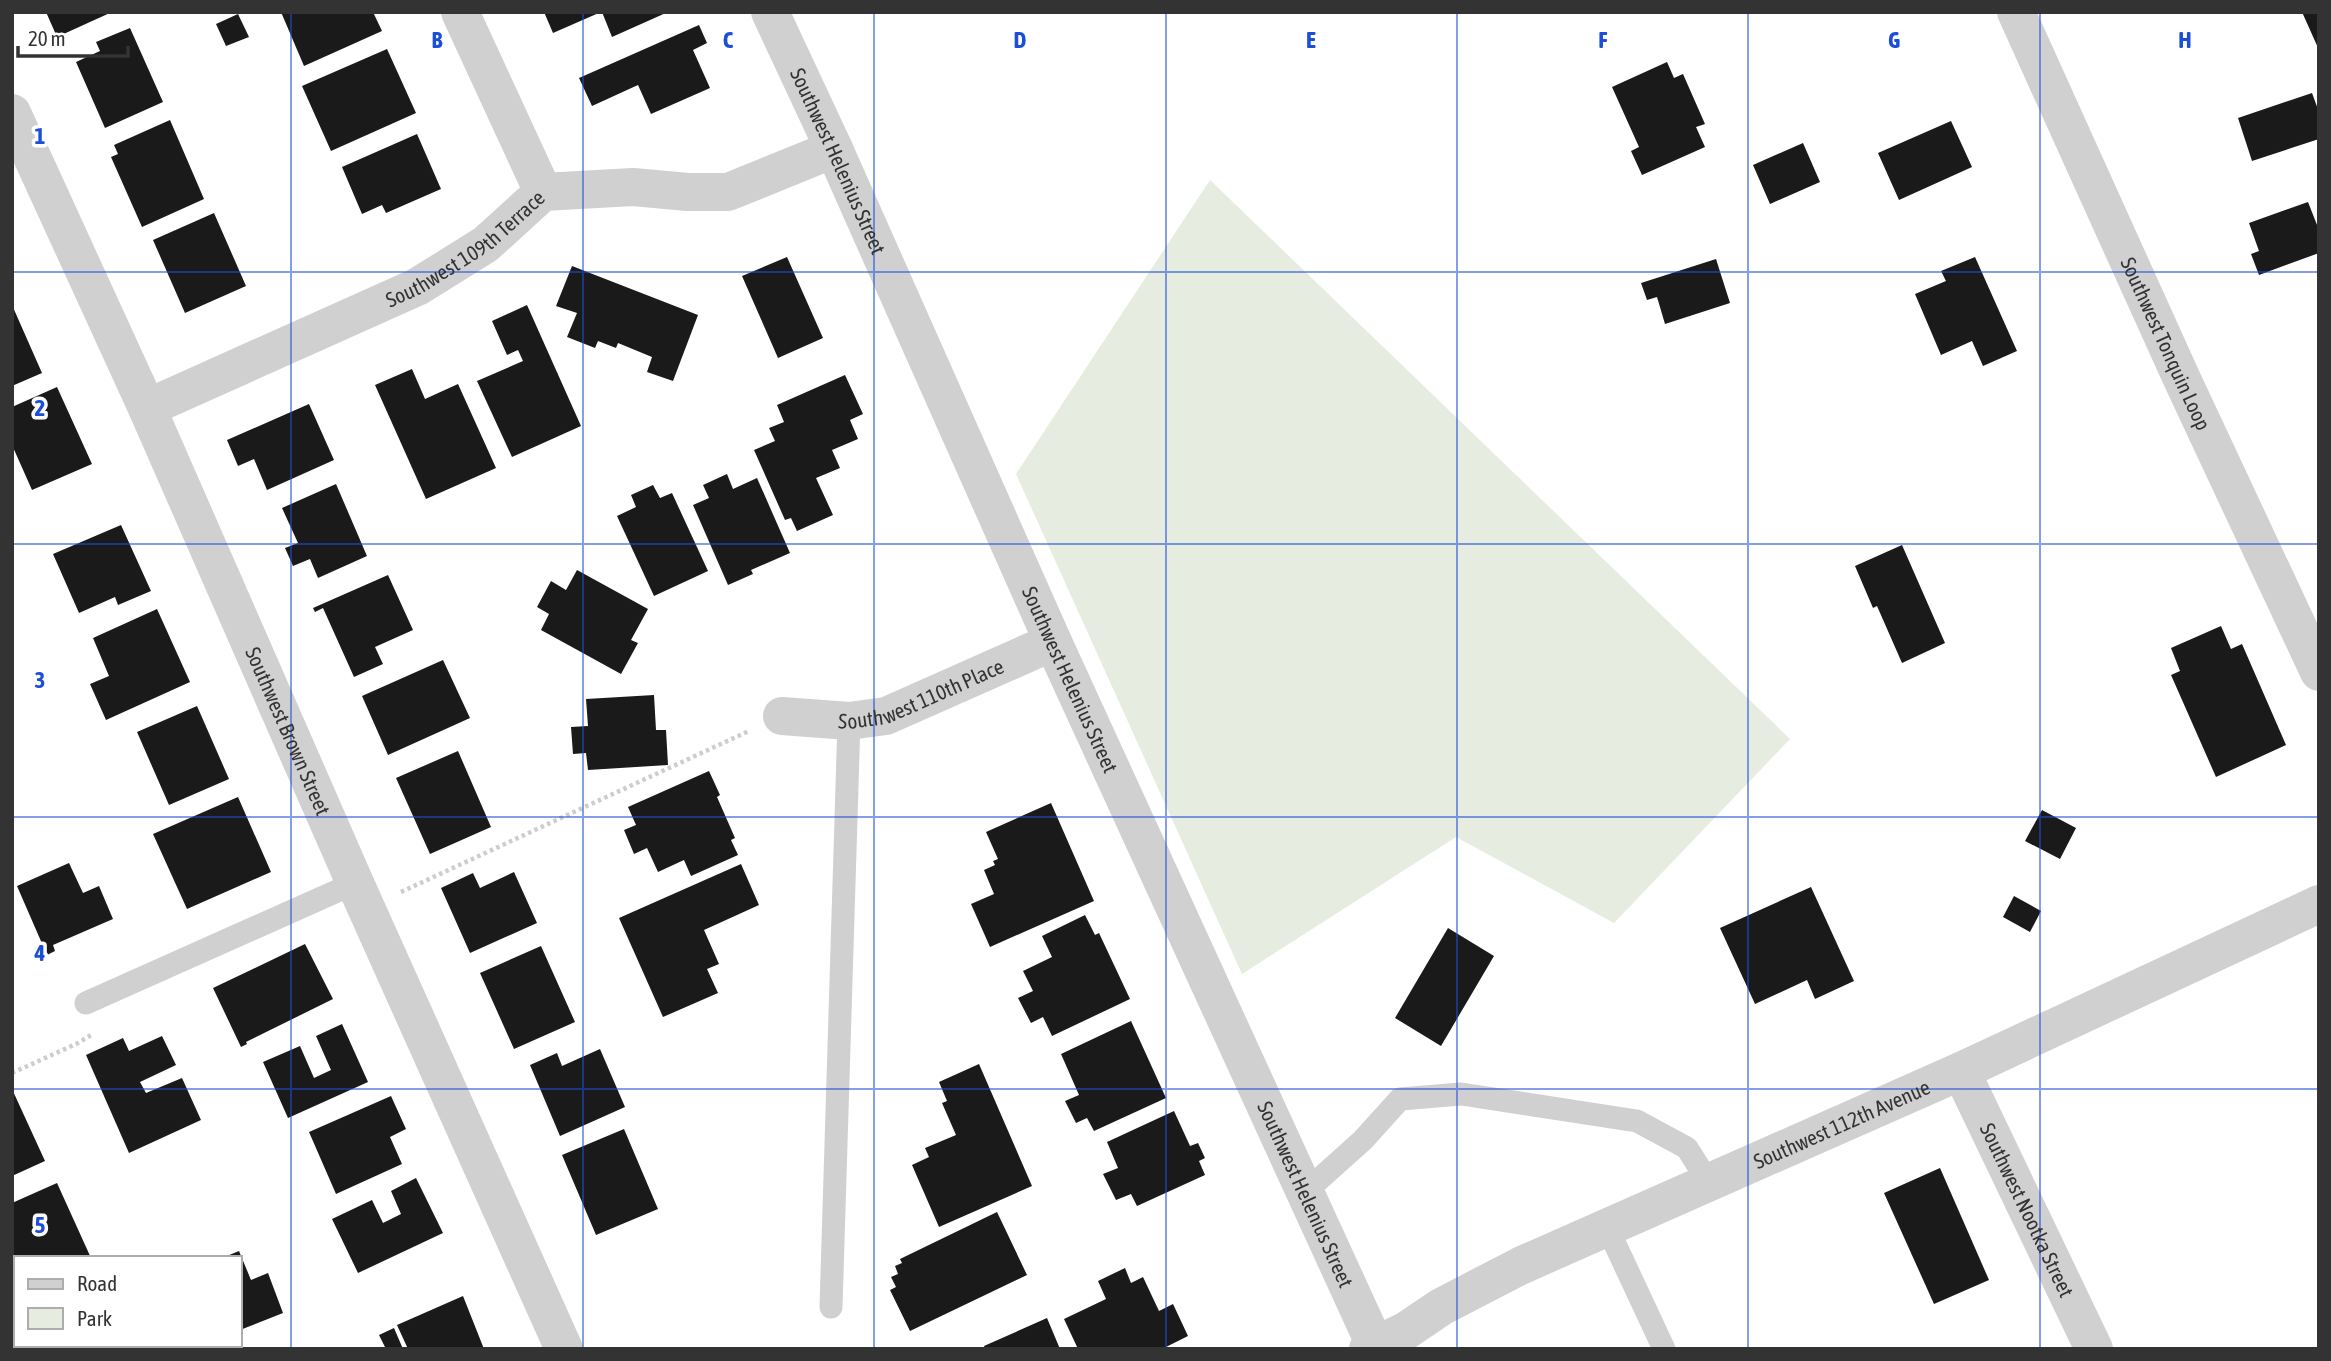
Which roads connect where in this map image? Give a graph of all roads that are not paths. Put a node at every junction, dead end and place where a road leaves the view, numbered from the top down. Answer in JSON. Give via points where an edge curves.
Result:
{"nodes":[{"id":1,"x":460,"y":12,"type":"edge"},
{"id":2,"x":770,"y":12,"type":"edge"},
{"id":3,"x":2016,"y":12,"type":"edge"},
{"id":4,"x":12,"y":113,"type":"edge"},
{"id":5,"x":834,"y":149,"type":"junction"},
{"id":6,"x":543,"y":192,"type":"junction"},
{"id":7,"x":147,"y":408,"type":"junction"},
{"id":8,"x":1053,"y":642,"type":"junction"},
{"id":9,"x":2319,"y":673,"type":"edge"},
{"id":10,"x":782,"y":716,"type":"road end"},
{"id":11,"x":849,"y":722,"type":"junction"},
{"id":12,"x":355,"y":883,"type":"junction"},
{"id":13,"x":2319,"y":904,"type":"edge"},
{"id":14,"x":86,"y":1003,"type":"dead end"},
{"id":15,"x":1961,"y":1070,"type":"junction"},
{"id":16,"x":1709,"y":1183,"type":"junction"},
{"id":17,"x":1305,"y":1192,"type":"junction"},
{"id":18,"x":1608,"y":1229,"type":"junction"},
{"id":19,"x":831,"y":1307,"type":"dead end"},
{"id":20,"x":1371,"y":1347,"type":"edge"},
{"id":21,"x":564,"y":1349,"type":"edge"},
{"id":22,"x":1664,"y":1349,"type":"edge"},
{"id":23,"x":2094,"y":1349,"type":"edge"}],
"edges":[{"from":1,"to":6,"type":"street"},
{"from":2,"to":5,"type":"street","name":"Southwest Helenius Street"},
{"from":3,"to":9,"type":"street","name":"Southwest Tonquin Loop"},
{"from":4,"to":7,"type":"street","name":"Southwest Brown Street"},
{"from":5,"to":6,"type":"street","name":"Southwest 109th Terrace","via":[[728,192],[633,187]]},
{"from":5,"to":8,"type":"street","name":"Southwest Helenius Street"},
{"from":6,"to":7,"type":"street","name":"Southwest 109th Terrace","via":[[486,244],[417,287]]},
{"from":7,"to":12,"type":"street","name":"Southwest Brown Street"},
{"from":8,"to":11,"type":"street","name":"Southwest 110th Place","via":[[886,716]]},
{"from":8,"to":17,"type":"street","name":"Southwest Helenius Street"},
{"from":10,"to":11,"type":"street","name":"Southwest 110th Place"},
{"from":11,"to":19,"type":"lane"},
{"from":12,"to":14,"type":"lane"},
{"from":12,"to":21,"type":"street","name":"Southwest Brown Street"},
{"from":13,"to":15,"type":"street","name":"Southwest 112th Avenue"},
{"from":15,"to":16,"type":"street","name":"Southwest 112th Avenue"},
{"from":15,"to":23,"type":"street","name":"Southwest Nootka Street"},
{"from":16,"to":17,"type":"lane","via":[[1687,1148],[1637,1121],[1461,1094],[1400,1099]]},
{"from":16,"to":18,"type":"street","name":"Southwest 112th Avenue"},
{"from":17,"to":20,"type":"street","name":"Southwest Helenius Street"},
{"from":18,"to":20,"type":"street","name":"Southwest 112th Avenue","via":[[1520,1266]]},
{"from":18,"to":22,"type":"lane"}]}
